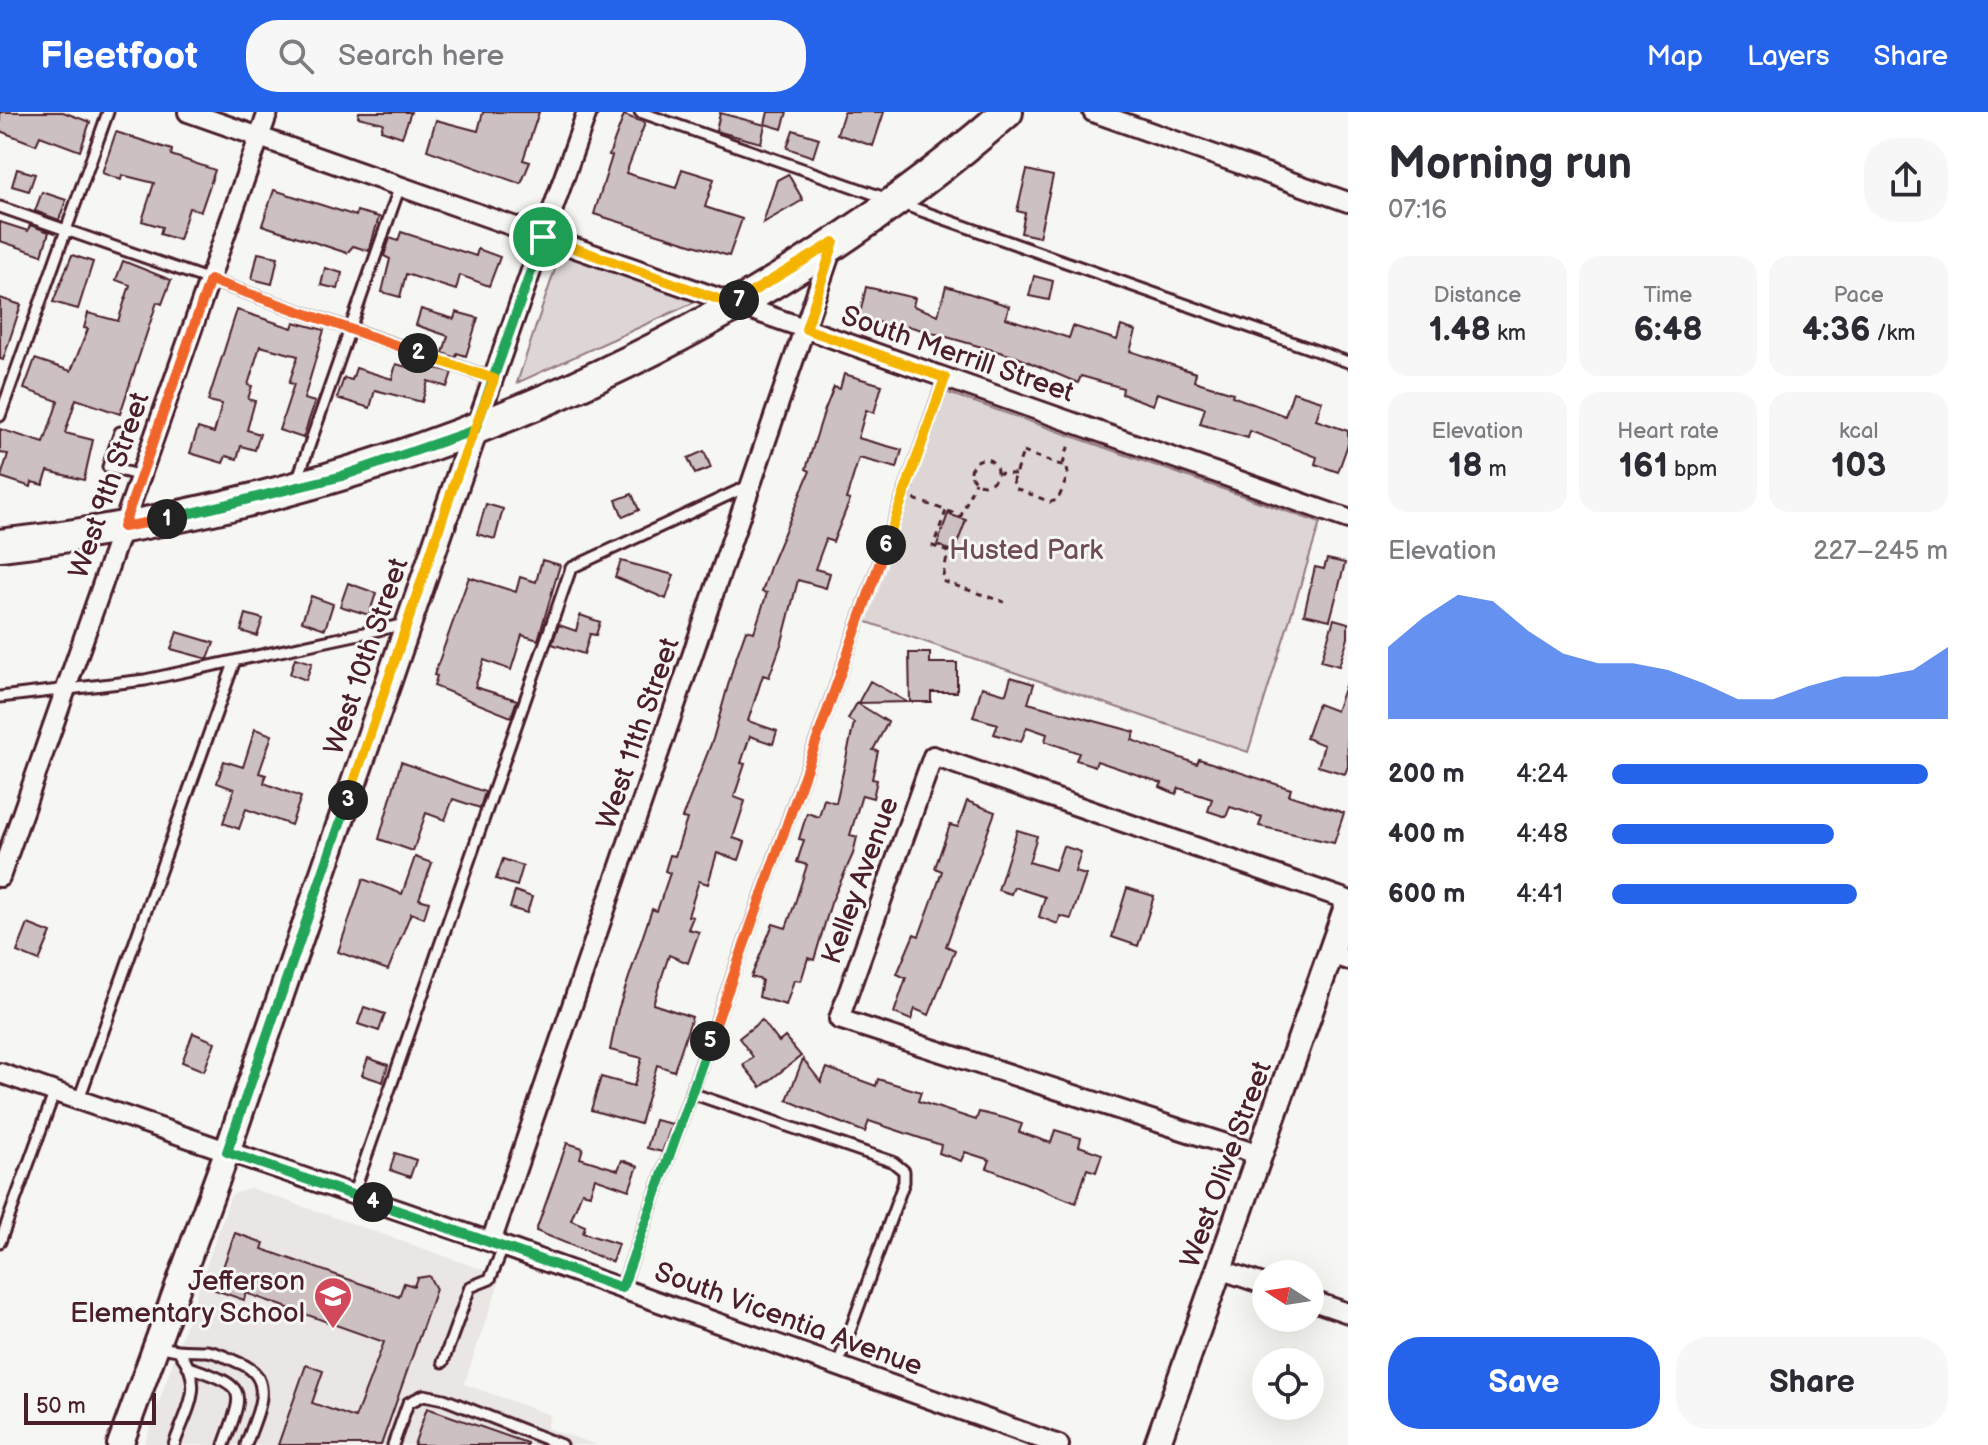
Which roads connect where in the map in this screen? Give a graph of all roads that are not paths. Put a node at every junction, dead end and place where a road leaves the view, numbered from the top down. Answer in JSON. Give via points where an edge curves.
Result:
{"nodes":[{"id":1,"x":108,"y":112,"type":"edge"},
{"id":2,"x":188,"y":112,"type":"edge"},
{"id":3,"x":268,"y":112,"type":"edge"},
{"id":4,"x":587,"y":112,"type":"edge"},
{"id":5,"x":640,"y":112,"type":"edge"},
{"id":6,"x":1007,"y":112,"type":"edge"},
{"id":7,"x":1093,"y":112,"type":"edge"},
{"id":8,"x":260,"y":137,"type":"junction"},
{"id":9,"x":400,"y":186,"type":"junction"},
{"id":10,"x":893,"y":201,"type":"junction"},
{"id":11,"x":1348,"y":202,"type":"edge"},
{"id":12,"x":0,"y":207,"type":"edge"},
{"id":13,"x":65,"y":230,"type":"junction"},
{"id":14,"x":543,"y":237,"type":"junction"},
{"id":15,"x":834,"y":242,"type":"junction"},
{"id":16,"x":210,"y":280,"type":"junction"},
{"id":17,"x":732,"y":304,"type":"junction"},
{"id":18,"x":350,"y":329,"type":"junction"},
{"id":19,"x":806,"y":329,"type":"junction"},
{"id":20,"x":1348,"y":362,"type":"edge"},
{"id":21,"x":945,"y":378,"type":"junction"},
{"id":22,"x":494,"y":379,"type":"junction"},
{"id":23,"x":0,"y":416,"type":"edge"},
{"id":24,"x":475,"y":430,"type":"junction"},
{"id":25,"x":120,"y":432,"type":"dead end"},
{"id":26,"x":141,"y":476,"type":"junction"},
{"id":27,"x":753,"y":484,"type":"junction"},
{"id":28,"x":295,"y":489,"type":"junction"},
{"id":29,"x":1348,"y":519,"type":"edge"},
{"id":30,"x":123,"y":527,"type":"junction"},
{"id":31,"x":0,"y":545,"type":"edge"},
{"id":32,"x":409,"y":623,"type":"junction"},
{"id":33,"x":234,"y":663,"type":"junction"},
{"id":34,"x":66,"y":690,"type":"junction"},
{"id":35,"x":0,"y":697,"type":"edge"},
{"id":36,"x":0,"y":877,"type":"edge"},
{"id":37,"x":1348,"y":902,"type":"edge"},
{"id":38,"x":1340,"y":957,"type":"edge"},
{"id":39,"x":0,"y":1073,"type":"edge"},
{"id":40,"x":55,"y":1091,"type":"junction"},
{"id":41,"x":691,"y":1093,"type":"junction"},
{"id":42,"x":79,"y":1099,"type":"junction"},
{"id":43,"x":227,"y":1152,"type":"junction"},
{"id":44,"x":1260,"y":1155,"type":"junction"},
{"id":45,"x":353,"y":1195,"type":"junction"},
{"id":46,"x":0,"y":1242,"type":"edge"},
{"id":47,"x":498,"y":1244,"type":"junction"},
{"id":48,"x":1219,"y":1269,"type":"junction"},
{"id":49,"x":1252,"y":1280,"type":"edge"},
{"id":50,"x":622,"y":1288,"type":"junction"},
{"id":51,"x":1324,"y":1305,"type":"edge"},
{"id":52,"x":1348,"y":1313,"type":"edge"},
{"id":53,"x":155,"y":1345,"type":"junction"},
{"id":54,"x":180,"y":1353,"type":"junction"},
{"id":55,"x":443,"y":1362,"type":"dead end"},
{"id":56,"x":838,"y":1364,"type":"junction"},
{"id":57,"x":192,"y":1368,"type":"junction"},
{"id":58,"x":120,"y":1445,"type":"edge"},
{"id":59,"x":174,"y":1445,"type":"edge"},
{"id":60,"x":224,"y":1445,"type":"edge"},
{"id":61,"x":246,"y":1445,"type":"edge"},
{"id":62,"x":393,"y":1445,"type":"edge"},
{"id":63,"x":561,"y":1445,"type":"edge"},
{"id":64,"x":1059,"y":1445,"type":"edge"},
{"id":65,"x":1157,"y":1445,"type":"edge"}],
"edges":[{"from":1,"to":13,"type":"lane"},
{"from":2,"to":8,"type":"street","name":"South Merrill Street"},
{"from":3,"to":8,"type":"street","name":"West 9th Street"},
{"from":4,"to":14,"type":"street","name":"West 10th Street"},
{"from":5,"to":10,"type":"lane"},
{"from":6,"to":10,"type":"main road"},
{"from":7,"to":11,"type":"street"},
{"from":8,"to":9,"type":"street","name":"South Merrill Street"},
{"from":8,"to":16,"type":"street","name":"West 9th Street"},
{"from":9,"to":14,"type":"street","name":"South Merrill Street"},
{"from":9,"to":18,"type":"lane"},
{"from":10,"to":15,"type":"main road"},
{"from":10,"to":20,"type":"lane"},
{"from":12,"to":13,"type":"lane"},
{"from":13,"to":16,"type":"lane"},
{"from":13,"to":23,"type":"lane"},
{"from":14,"to":17,"type":"street","name":"South Merrill Street"},
{"from":14,"to":22,"type":"street","name":"West 10th Street"},
{"from":15,"to":17,"type":"main road"},
{"from":15,"to":19,"type":"street","name":"West 11th Street"},
{"from":16,"to":18,"type":"lane"},
{"from":16,"to":26,"type":"street","name":"West 9th Street"},
{"from":17,"to":19,"type":"street","name":"South Merrill Street"},
{"from":17,"to":24,"type":"main road","via":[[563,392]]},
{"from":18,"to":22,"type":"lane"},
{"from":18,"to":28,"type":"lane"},
{"from":19,"to":21,"type":"street","name":"South Merrill Street"},
{"from":19,"to":27,"type":"street","name":"West 11th Street"},
{"from":21,"to":29,"type":"street","name":"South Merrill Street"},
{"from":21,"to":41,"type":"lane"},
{"from":22,"to":24,"type":"street","name":"West 10th Street"},
{"from":24,"to":28,"type":"main road"},
{"from":24,"to":32,"type":"street","name":"West 10th Street"},
{"from":25,"to":26,"type":"lane","via":[[108,467]]},
{"from":26,"to":30,"type":"street","name":"West 9th Street"},
{"from":27,"to":45,"type":"lane","via":[[571,568]]},
{"from":27,"to":47,"type":"street","name":"West 11th Street"},
{"from":28,"to":30,"type":"main road"},
{"from":30,"to":31,"type":"main road"},
{"from":30,"to":34,"type":"street","name":"West 9th Street"},
{"from":32,"to":33,"type":"lane"},
{"from":32,"to":43,"type":"street","name":"West 10th Street"},
{"from":33,"to":34,"type":"lane"},
{"from":33,"to":42,"type":"lane"},
{"from":34,"to":35,"type":"lane"},
{"from":34,"to":36,"type":"street","name":"West 9th Street"},
{"from":37,"to":38,"type":"street","name":"West Olive Street"},
{"from":37,"to":44,"type":"street","name":"Kelley Avenue","via":[[933,756],[839,1019]]},
{"from":38,"to":44,"type":"street","name":"West Olive Street"},
{"from":39,"to":40,"type":"street","name":"South Vicentia Avenue"},
{"from":40,"to":42,"type":"street","name":"South Vicentia Avenue"},
{"from":40,"to":46,"type":"lane"},
{"from":41,"to":50,"type":"lane"},
{"from":41,"to":56,"type":"lane","via":[[893,1162],[904,1171]]},
{"from":42,"to":43,"type":"street","name":"South Vicentia Avenue"},
{"from":43,"to":45,"type":"street","name":"South Vicentia Avenue"},
{"from":43,"to":53,"type":"street","name":"West 10th Street"},
{"from":44,"to":48,"type":"street","name":"West Olive Street"},
{"from":45,"to":47,"type":"street","name":"South Vicentia Avenue"},
{"from":47,"to":50,"type":"street","name":"South Vicentia Avenue"},
{"from":47,"to":55,"type":"lane","via":[[490,1279],[470,1287]]},
{"from":48,"to":49,"type":"street"},
{"from":48,"to":65,"type":"street","name":"West Olive Street"},
{"from":50,"to":56,"type":"street","name":"South Vicentia Avenue"},
{"from":51,"to":52,"type":"street"},
{"from":53,"to":54,"type":"lane"},
{"from":53,"to":58,"type":"street","name":"West 10th Street"},
{"from":54,"to":57,"type":"lane"},
{"from":54,"to":61,"type":"lane","via":[[209,1351],[246,1365],[257,1375],[263,1396]]},
{"from":56,"to":64,"type":"street","name":"South Vicentia Avenue"},
{"from":57,"to":59,"type":"lane","via":[[195,1383]]},
{"from":57,"to":60,"type":"lane","via":[[230,1381],[237,1392]]},
{"from":62,"to":63,"type":"lane","via":[[408,1403],[424,1395]]}]}
